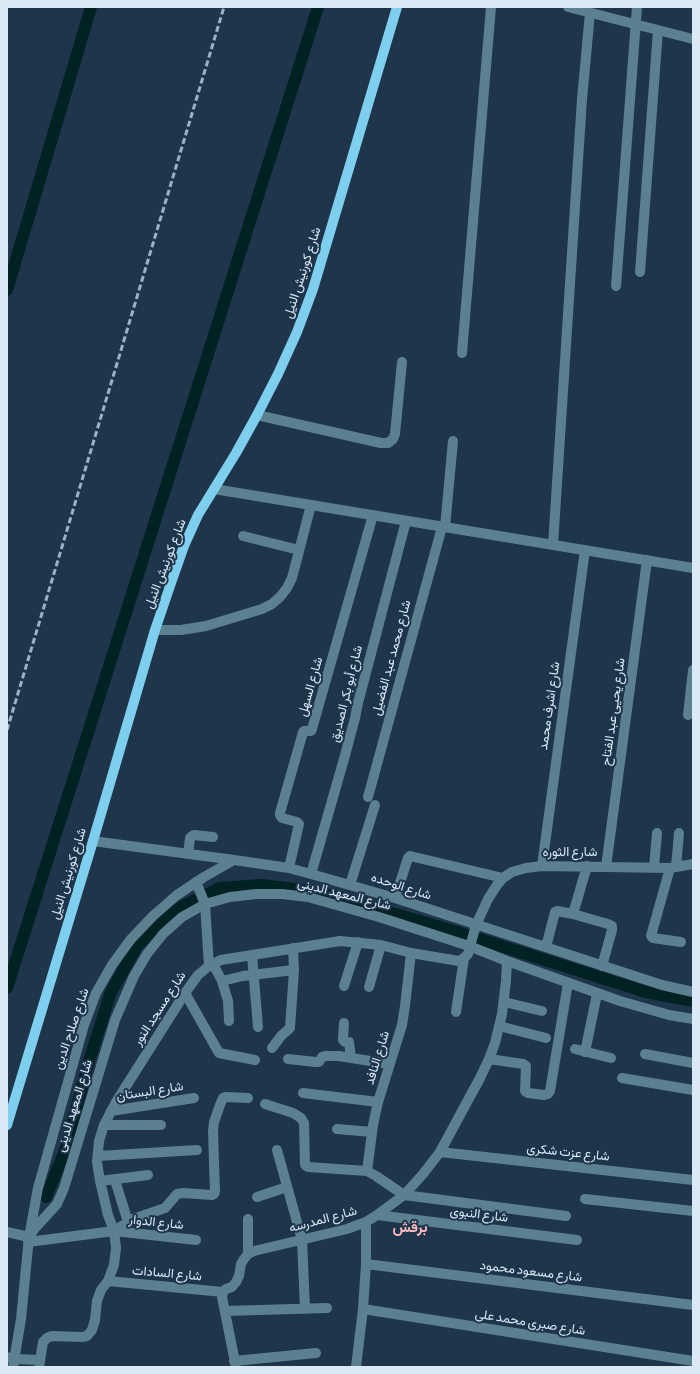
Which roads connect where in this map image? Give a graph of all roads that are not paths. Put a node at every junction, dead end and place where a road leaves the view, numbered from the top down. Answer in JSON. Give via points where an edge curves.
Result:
{"nodes":[{"id":1,"x":396,"y":7,"type":"edge"},
{"id":2,"x":491,"y":7,"type":"edge"},
{"id":3,"x":568,"y":7,"type":"edge"},
{"id":4,"x":637,"y":7,"type":"edge"},
{"id":5,"x":590,"y":13,"type":"junction"},
{"id":6,"x":635,"y":24,"type":"junction"},
{"id":7,"x":658,"y":30,"type":"junction"},
{"id":8,"x":693,"y":39,"type":"edge"},
{"id":9,"x":640,"y":272,"type":"dead end"},
{"id":10,"x":616,"y":286,"type":"dead end"},
{"id":11,"x":462,"y":353,"type":"dead end"},
{"id":12,"x":402,"y":362,"type":"dead end"},
{"id":13,"x":256,"y":415,"type":"junction"},
{"id":14,"x":453,"y":441,"type":"dead end"},
{"id":15,"x":214,"y":489,"type":"junction"},
{"id":16,"x":311,"y":505,"type":"junction"},
{"id":17,"x":373,"y":515,"type":"junction"},
{"id":18,"x":406,"y":521,"type":"junction"},
{"id":19,"x":444,"y":527,"type":"junction"},
{"id":20,"x":243,"y":536,"type":"dead end"},
{"id":21,"x":553,"y":545,"type":"junction"},
{"id":22,"x":300,"y":550,"type":"junction"},
{"id":23,"x":585,"y":550,"type":"junction"},
{"id":24,"x":647,"y":560,"type":"junction"},
{"id":25,"x":693,"y":568,"type":"edge"},
{"id":26,"x":155,"y":630,"type":"junction"},
{"id":27,"x":693,"y":670,"type":"edge"},
{"id":28,"x":688,"y":715,"type":"dead end"},
{"id":29,"x":368,"y":797,"type":"dead end"},
{"id":30,"x":376,"y":805,"type":"dead end"},
{"id":31,"x":656,"y":833,"type":"dead end"},
{"id":32,"x":679,"y":833,"type":"dead end"},
{"id":33,"x":213,"y":837,"type":"dead end"},
{"id":34,"x":93,"y":841,"type":"junction"},
{"id":35,"x":188,"y":854,"type":"junction"},
{"id":36,"x":234,"y":860,"type":"junction"},
{"id":37,"x":693,"y":864,"type":"edge"},
{"id":38,"x":542,"y":866,"type":"junction"},
{"id":39,"x":587,"y":866,"type":"junction"},
{"id":40,"x":606,"y":867,"type":"junction"},
{"id":41,"x":654,"y":867,"type":"junction"},
{"id":42,"x":289,"y":868,"type":"junction"},
{"id":43,"x":673,"y":868,"type":"junction"},
{"id":44,"x":311,"y":874,"type":"junction"},
{"id":45,"x":503,"y":878,"type":"junction"},
{"id":46,"x":196,"y":882,"type":"junction"},
{"id":47,"x":350,"y":885,"type":"junction"},
{"id":48,"x":395,"y":898,"type":"junction"},
{"id":49,"x":205,"y":904,"type":"junction"},
{"id":50,"x":573,"y":914,"type":"junction"},
{"id":51,"x":476,"y":925,"type":"junction"},
{"id":52,"x":358,"y":942,"type":"junction"},
{"id":53,"x":681,"y":942,"type":"dead end"},
{"id":54,"x":381,"y":945,"type":"junction"},
{"id":55,"x":469,"y":946,"type":"junction"},
{"id":56,"x":546,"y":947,"type":"junction"},
{"id":57,"x":292,"y":948,"type":"junction"},
{"id":58,"x":411,"y":953,"type":"junction"},
{"id":59,"x":252,"y":955,"type":"junction"},
{"id":60,"x":464,"y":958,"type":"junction"},
{"id":61,"x":507,"y":961,"type":"junction"},
{"id":62,"x":211,"y":965,"type":"junction"},
{"id":63,"x":602,"y":966,"type":"junction"},
{"id":64,"x":294,"y":970,"type":"junction"},
{"id":65,"x":254,"y":975,"type":"junction"},
{"id":66,"x":222,"y":981,"type":"junction"},
{"id":67,"x":568,"y":983,"type":"junction"},
{"id":68,"x":344,"y":986,"type":"dead end"},
{"id":69,"x":369,"y":986,"type":"dead end"},
{"id":70,"x":693,"y":992,"type":"edge"},
{"id":71,"x":185,"y":993,"type":"junction"},
{"id":72,"x":596,"y":994,"type":"junction"},
{"id":73,"x":504,"y":1002,"type":"junction"},
{"id":74,"x":542,"y":1011,"type":"dead end"},
{"id":75,"x":456,"y":1012,"type":"dead end"},
{"id":76,"x":693,"y":1019,"type":"edge"},
{"id":77,"x":229,"y":1020,"type":"dead end"},
{"id":78,"x":344,"y":1023,"type":"dead end"},
{"id":79,"x":499,"y":1026,"type":"junction"},
{"id":80,"x":258,"y":1027,"type":"dead end"},
{"id":81,"x":546,"y":1038,"type":"dead end"},
{"id":82,"x":272,"y":1048,"type":"dead end"},
{"id":83,"x":645,"y":1054,"type":"dead end"},
{"id":84,"x":351,"y":1058,"type":"junction"},
{"id":85,"x":611,"y":1058,"type":"dead end"},
{"id":86,"x":288,"y":1059,"type":"dead end"},
{"id":87,"x":489,"y":1059,"type":"junction"},
{"id":88,"x":255,"y":1060,"type":"dead end"},
{"id":89,"x":693,"y":1063,"type":"edge"},
{"id":90,"x":389,"y":1064,"type":"junction"},
{"id":91,"x":622,"y":1078,"type":"dead end"},
{"id":92,"x":693,"y":1090,"type":"edge"},
{"id":93,"x":303,"y":1093,"type":"dead end"},
{"id":94,"x":194,"y":1098,"type":"dead end"},
{"id":95,"x":248,"y":1098,"type":"dead end"},
{"id":96,"x":378,"y":1102,"type":"junction"},
{"id":97,"x":265,"y":1104,"type":"dead end"},
{"id":98,"x":128,"y":1108,"type":"junction"},
{"id":99,"x":111,"y":1111,"type":"junction"},
{"id":100,"x":7,"y":1125,"type":"edge"},
{"id":101,"x":104,"y":1125,"type":"junction"},
{"id":102,"x":129,"y":1125,"type":"junction"},
{"id":103,"x":161,"y":1125,"type":"dead end"},
{"id":104,"x":337,"y":1129,"type":"dead end"},
{"id":105,"x":372,"y":1132,"type":"junction"},
{"id":106,"x":197,"y":1150,"type":"dead end"},
{"id":107,"x":277,"y":1150,"type":"dead end"},
{"id":108,"x":440,"y":1152,"type":"junction"},
{"id":109,"x":98,"y":1156,"type":"junction"},
{"id":110,"x":367,"y":1171,"type":"junction"},
{"id":111,"x":148,"y":1175,"type":"dead end"},
{"id":112,"x":115,"y":1180,"type":"junction"},
{"id":113,"x":693,"y":1180,"type":"edge"},
{"id":114,"x":100,"y":1181,"type":"junction"},
{"id":115,"x":287,"y":1187,"type":"junction"},
{"id":116,"x":404,"y":1195,"type":"junction"},
{"id":117,"x":257,"y":1197,"type":"dead end"},
{"id":118,"x":585,"y":1199,"type":"dead end"},
{"id":119,"x":693,"y":1211,"type":"edge"},
{"id":120,"x":377,"y":1215,"type":"junction"},
{"id":121,"x":566,"y":1216,"type":"dead end"},
{"id":122,"x":248,"y":1220,"type":"dead end"},
{"id":123,"x":128,"y":1222,"type":"junction"},
{"id":124,"x":366,"y":1222,"type":"junction"},
{"id":125,"x":114,"y":1231,"type":"junction"},
{"id":126,"x":7,"y":1232,"type":"edge"},
{"id":127,"x":28,"y":1240,"type":"junction"},
{"id":128,"x":196,"y":1240,"type":"dead end"},
{"id":129,"x":302,"y":1240,"type":"junction"},
{"id":130,"x":577,"y":1240,"type":"dead end"},
{"id":131,"x":248,"y":1254,"type":"junction"},
{"id":132,"x":366,"y":1264,"type":"junction"},
{"id":133,"x":108,"y":1281,"type":"junction"},
{"id":134,"x":223,"y":1292,"type":"junction"},
{"id":135,"x":693,"y":1305,"type":"edge"},
{"id":136,"x":305,"y":1308,"type":"junction"},
{"id":137,"x":327,"y":1308,"type":"dead end"},
{"id":138,"x":363,"y":1309,"type":"junction"},
{"id":139,"x":225,"y":1311,"type":"junction"},
{"id":140,"x":316,"y":1353,"type":"dead end"},
{"id":141,"x":12,"y":1361,"type":"edge"},
{"id":142,"x":693,"y":1361,"type":"edge"},
{"id":143,"x":39,"y":1363,"type":"edge"},
{"id":144,"x":235,"y":1364,"type":"edge"},
{"id":145,"x":356,"y":1367,"type":"edge"}],
"edges":[{"from":1,"to":13,"type":"main road","name":"شارع كورنيش النيل","via":[[313,289],[278,374]]},
{"from":2,"to":11,"type":"street"},
{"from":3,"to":5,"type":"street"},
{"from":4,"to":6,"type":"street"},
{"from":5,"to":6,"type":"street"},
{"from":5,"to":21,"type":"street","via":[[582,99]]},
{"from":6,"to":7,"type":"street"},
{"from":6,"to":10,"type":"street"},
{"from":7,"to":8,"type":"street"},
{"from":7,"to":9,"type":"street"},
{"from":12,"to":13,"type":"street","via":[[395,434],[388,442],[382,443]]},
{"from":13,"to":15,"type":"main road","name":"شارع كورنيش النيل"},
{"from":14,"to":19,"type":"street","name":"شارع محمد عبد الفضيل"},
{"from":15,"to":16,"type":"street"},
{"from":15,"to":26,"type":"main road","name":"شارع كورنيش النيل","via":[[198,515],[184,546]]},
{"from":16,"to":17,"type":"street"},
{"from":16,"to":22,"type":"street"},
{"from":17,"to":18,"type":"street"},
{"from":17,"to":42,"type":"street","name":"شارع السهل","via":[[312,729],[303,732],[280,813],[282,818],[299,824]]},
{"from":18,"to":19,"type":"street"},
{"from":18,"to":44,"type":"street","name":"شارع أبو بكر الصديق","via":[[346,752]]},
{"from":19,"to":21,"type":"street"},
{"from":19,"to":29,"type":"street","name":"شارع محمد عبد الفضيل"},
{"from":20,"to":22,"type":"street"},
{"from":21,"to":23,"type":"street"},
{"from":22,"to":26,"type":"street","via":[[287,588],[272,604],[206,626],[181,630]]},
{"from":23,"to":24,"type":"street"},
{"from":23,"to":38,"type":"street","name":"شارع اشرف محمد"},
{"from":24,"to":25,"type":"street"},
{"from":24,"to":40,"type":"street","name":"شارع يحيى عبد الفتاح"},
{"from":26,"to":34,"type":"main road","name":"شارع كورنيش النيل"},
{"from":27,"to":28,"type":"street"},
{"from":30,"to":47,"type":"street"},
{"from":31,"to":41,"type":"street"},
{"from":32,"to":43,"type":"street"},
{"from":33,"to":35,"type":"street","via":[[194,834],[190,838]]},
{"from":34,"to":35,"type":"street","name":"شارع الوحده"},
{"from":34,"to":100,"type":"main road","name":"شارع كورنيش النيل"},
{"from":35,"to":36,"type":"street","name":"شارع الوحده"},
{"from":36,"to":42,"type":"street","name":"شارع الوحده"},
{"from":36,"to":46,"type":"street","name":"شارع صلاح الدين"},
{"from":37,"to":43,"type":"street","name":"شارع الثوره"},
{"from":38,"to":39,"type":"street","name":"شارع الثوره"},
{"from":38,"to":45,"type":"street","name":"شارع الثوره","via":[[512,872]]},
{"from":39,"to":40,"type":"street","name":"شارع الثوره"},
{"from":39,"to":50,"type":"street"},
{"from":40,"to":41,"type":"street","name":"شارع الثوره"},
{"from":41,"to":43,"type":"street","name":"شارع الثوره"},
{"from":42,"to":44,"type":"street","name":"شارع الوحده"},
{"from":43,"to":53,"type":"street","via":[[651,936]]},
{"from":44,"to":47,"type":"street","name":"شارع الوحده"},
{"from":45,"to":48,"type":"street","via":[[410,856]]},
{"from":45,"to":51,"type":"street","name":"شارع الثوره","via":[[488,899]]},
{"from":46,"to":49,"type":"street"},
{"from":46,"to":127,"type":"street","name":"شارع صلاح الدين","via":[[153,916],[131,939],[96,993],[84,1025],[46,1161]]},
{"from":47,"to":48,"type":"street","name":"شارع الوحده"},
{"from":48,"to":51,"type":"street","name":"شارع الوحده"},
{"from":49,"to":55,"type":"street","name":"شارع المعهد الدينى","via":[[230,897],[256,894],[308,897]]},
{"from":49,"to":62,"type":"street"},
{"from":49,"to":127,"type":"street","name":"شارع المعهد الدينى","via":[[182,917],[163,934],[134,976],[115,1020],[64,1188],[57,1204]]},
{"from":50,"to":56,"type":"street","via":[[555,912]]},
{"from":50,"to":63,"type":"street","via":[[612,926]]},
{"from":51,"to":55,"type":"street"},
{"from":51,"to":56,"type":"street","name":"شارع الوحده"},
{"from":52,"to":54,"type":"street","name":"شارع مسجد النور"},
{"from":52,"to":57,"type":"street","name":"شارع مسجد النور","via":[[340,941]]},
{"from":52,"to":68,"type":"street"},
{"from":54,"to":58,"type":"street","name":"شارع مسجد النور"},
{"from":54,"to":69,"type":"street"},
{"from":55,"to":60,"type":"street","via":[[468,954]]},
{"from":55,"to":61,"type":"street","name":"شارع المعهد الدينى"},
{"from":56,"to":63,"type":"street","name":"شارع الوحده"},
{"from":57,"to":59,"type":"street","name":"شارع مسجد النور"},
{"from":57,"to":64,"type":"street"},
{"from":58,"to":60,"type":"street","name":"شارع مسجد النور","via":[[454,961]]},
{"from":58,"to":90,"type":"street","name":"شارع النافد","via":[[402,1025]]},
{"from":59,"to":62,"type":"street","name":"شارع مسجد النور","via":[[222,960]]},
{"from":59,"to":65,"type":"street"},
{"from":60,"to":75,"type":"street"},
{"from":61,"to":67,"type":"street","name":"شارع المعهد الدينى"},
{"from":61,"to":73,"type":"street","name":"شارع المدرسه"},
{"from":62,"to":66,"type":"street"},
{"from":62,"to":71,"type":"street","name":"شارع مسجد النور","via":[[198,975]]},
{"from":63,"to":70,"type":"street","name":"شارع الوحده"},
{"from":64,"to":65,"type":"street"},
{"from":64,"to":82,"type":"street","via":[[290,1028]]},
{"from":65,"to":66,"type":"street"},
{"from":65,"to":80,"type":"street"},
{"from":66,"to":77,"type":"street","via":[[228,1001]]},
{"from":67,"to":72,"type":"street","name":"شارع المعهد الدينى"},
{"from":67,"to":87,"type":"street","via":[[548,1094],[525,1091],[526,1066],[523,1064]]},
{"from":71,"to":88,"type":"street","via":[[219,1053]]},
{"from":71,"to":99,"type":"street","name":"شارع مسجد النور"},
{"from":72,"to":76,"type":"street","name":"شارع المعهد الدينى","via":[[644,1009]]},
{"from":72,"to":85,"type":"street","via":[[580,1050]]},
{"from":73,"to":74,"type":"street"},
{"from":73,"to":79,"type":"street","name":"شارع المدرسه"},
{"from":78,"to":84,"type":"street","via":[[343,1040],[349,1042]]},
{"from":79,"to":81,"type":"street"},
{"from":79,"to":87,"type":"street","name":"شارع المدرسه"},
{"from":83,"to":89,"type":"street"},
{"from":84,"to":86,"type":"street","via":[[325,1056],[318,1062]]},
{"from":84,"to":90,"type":"street"},
{"from":87,"to":108,"type":"street","name":"شارع المدرسه"},
{"from":90,"to":96,"type":"street","name":"شارع النافد"},
{"from":91,"to":92,"type":"street"},
{"from":93,"to":96,"type":"street"},
{"from":94,"to":98,"type":"street","name":"شارع البستان"},
{"from":95,"to":123,"type":"street","via":[[225,1097],[220,1105],[213,1131],[214,1194],[180,1193],[175,1195],[165,1208]]},
{"from":96,"to":105,"type":"street","name":"شارع النافد"},
{"from":97,"to":110,"type":"street","via":[[301,1118],[304,1123],[305,1165],[308,1167]]},
{"from":98,"to":99,"type":"street","name":"شارع البستان"},
{"from":98,"to":102,"type":"street"},
{"from":99,"to":101,"type":"street","name":"شارع مسجد النور"},
{"from":101,"to":102,"type":"street"},
{"from":101,"to":109,"type":"street","name":"شارع مسجد النور"},
{"from":102,"to":103,"type":"street"},
{"from":104,"to":105,"type":"street"},
{"from":105,"to":110,"type":"street","name":"شارع النافد"},
{"from":106,"to":109,"type":"street"},
{"from":107,"to":115,"type":"street"},
{"from":108,"to":113,"type":"street","name":"شارع عزت شكرى"},
{"from":108,"to":116,"type":"street","name":"شارع المدرسه"},
{"from":109,"to":114,"type":"street","name":"شارع مسجد النور"},
{"from":110,"to":116,"type":"street"},
{"from":111,"to":112,"type":"street"},
{"from":112,"to":114,"type":"street"},
{"from":112,"to":123,"type":"street"},
{"from":114,"to":125,"type":"street","name":"شارع مسجد النور"},
{"from":115,"to":117,"type":"street"},
{"from":115,"to":129,"type":"street"},
{"from":116,"to":120,"type":"street","name":"شارع المدرسه"},
{"from":116,"to":121,"type":"street"},
{"from":118,"to":119,"type":"street"},
{"from":120,"to":124,"type":"street","name":"شارع المدرسه"},
{"from":120,"to":130,"type":"street","name":"شارع النبوى"},
{"from":122,"to":131,"type":"street"},
{"from":123,"to":125,"type":"street"},
{"from":124,"to":129,"type":"street","name":"شارع المدرسه"},
{"from":124,"to":132,"type":"street"},
{"from":125,"to":127,"type":"street"},
{"from":125,"to":128,"type":"street","name":"شارع الدوار"},
{"from":125,"to":133,"type":"street","name":"شارع مسجد النور","via":[[114,1265]]},
{"from":126,"to":127,"type":"street"},
{"from":127,"to":141,"type":"street","via":[[25,1280]]},
{"from":129,"to":131,"type":"street","name":"شارع المدرسه"},
{"from":129,"to":136,"type":"street"},
{"from":131,"to":134,"type":"street","via":[[241,1264],[236,1282]]},
{"from":132,"to":135,"type":"street","name":"شارع مسعود محمود"},
{"from":132,"to":138,"type":"street"},
{"from":133,"to":134,"type":"street","name":"شارع السادات"},
{"from":133,"to":143,"type":"street","name":"شارع مسجد النور","via":[[101,1290],[92,1330],[87,1336],[47,1338],[43,1342]]},
{"from":134,"to":139,"type":"street"},
{"from":136,"to":137,"type":"street"},
{"from":136,"to":139,"type":"street"},
{"from":138,"to":142,"type":"street","name":"شارع صبرى محمد على"},
{"from":138,"to":145,"type":"street"},
{"from":139,"to":144,"type":"street"},
{"from":140,"to":144,"type":"street"},
{"from":141,"to":143,"type":"street"}]}
